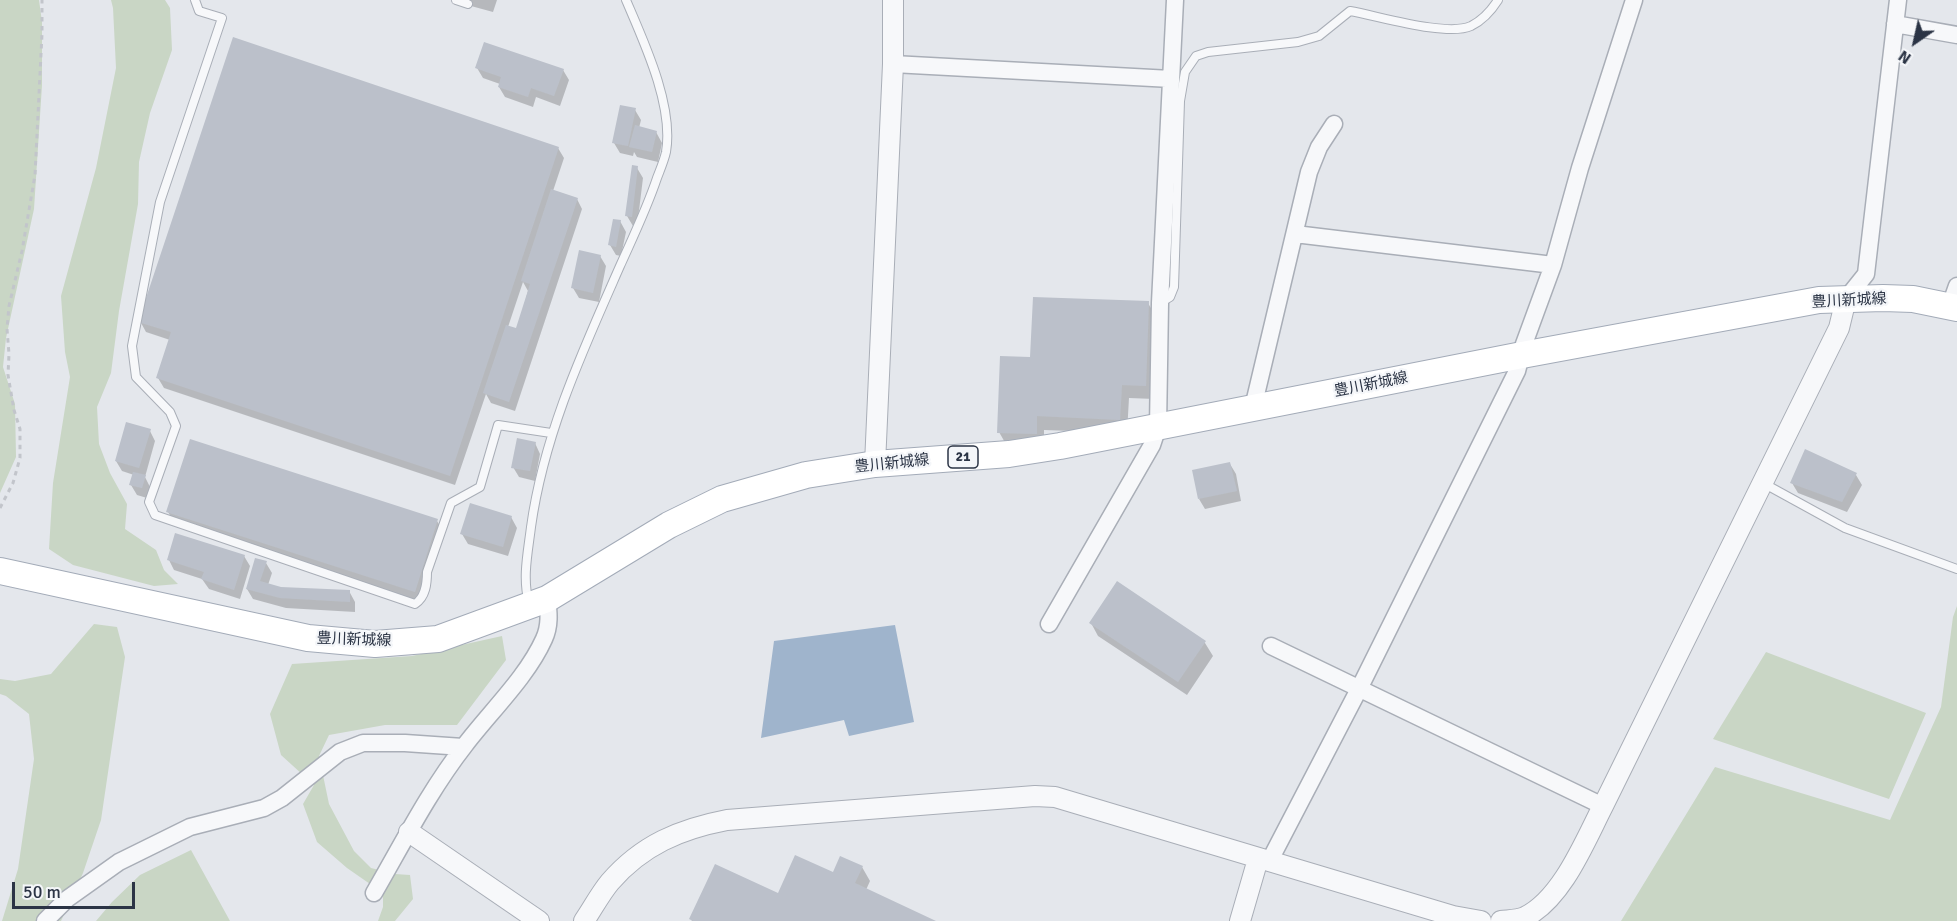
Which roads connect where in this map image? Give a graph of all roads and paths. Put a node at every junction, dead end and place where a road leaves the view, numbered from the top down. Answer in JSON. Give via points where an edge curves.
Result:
{"nodes":[{"id":1,"x":42,"y":0,"type":"edge"},
{"id":2,"x":195,"y":0,"type":"edge"},
{"id":3,"x":456,"y":0,"type":"edge"},
{"id":4,"x":626,"y":0,"type":"edge"},
{"id":5,"x":893,"y":0,"type":"edge"},
{"id":6,"x":1175,"y":0,"type":"edge"},
{"id":7,"x":1498,"y":0,"type":"edge"},
{"id":8,"x":1634,"y":0,"type":"edge"},
{"id":9,"x":1898,"y":0,"type":"edge"},
{"id":10,"x":468,"y":4,"type":"dead end"},
{"id":11,"x":1895,"y":24,"type":"junction"},
{"id":12,"x":1957,"y":35,"type":"edge"},
{"id":13,"x":893,"y":64,"type":"junction"},
{"id":14,"x":1171,"y":79,"type":"junction"},
{"id":15,"x":1334,"y":124,"type":"dead end"},
{"id":16,"x":1295,"y":234,"type":"junction"},
{"id":17,"x":1553,"y":266,"type":"junction"},
{"id":18,"x":1846,"y":299,"type":"junction"},
{"id":19,"x":1955,"y":300,"type":"edge"},
{"id":20,"x":1160,"y":303,"type":"junction"},
{"id":21,"x":1522,"y":355,"type":"junction"},
{"id":22,"x":1257,"y":408,"type":"junction"},
{"id":23,"x":1158,"y":428,"type":"junction"},
{"id":24,"x":551,"y":433,"type":"junction"},
{"id":25,"x":875,"y":464,"type":"junction"},
{"id":26,"x":1762,"y":483,"type":"junction"},
{"id":27,"x":0,"y":508,"type":"edge"},
{"id":28,"x":1957,"y":569,"type":"edge"},
{"id":29,"x":0,"y":571,"type":"edge"},
{"id":30,"x":538,"y":603,"type":"junction"},
{"id":31,"x":1049,"y":624,"type":"dead end"},
{"id":32,"x":1271,"y":646,"type":"dead end"},
{"id":33,"x":1359,"y":689,"type":"junction"},
{"id":34,"x":463,"y":747,"type":"junction"},
{"id":35,"x":1604,"y":806,"type":"junction"},
{"id":36,"x":409,"y":832,"type":"junction"},
{"id":37,"x":1264,"y":860,"type":"junction"},
{"id":38,"x":374,"y":893,"type":"dead end"},
{"id":39,"x":1524,"y":920,"type":"edge"},
{"id":40,"x":45,"y":921,"type":"edge"},
{"id":41,"x":539,"y":921,"type":"edge"},
{"id":42,"x":584,"y":921,"type":"edge"},
{"id":43,"x":1240,"y":921,"type":"edge"},
{"id":44,"x":1481,"y":921,"type":"edge"},
{"id":45,"x":1501,"y":921,"type":"edge"}],
"edges":[{"from":1,"to":27,"type":"path","via":[[35,175],[7,329],[8,375],[20,429],[20,458]]},
{"from":2,"to":24,"type":"lane","via":[[199,11],[222,18],[160,202],[132,346],[136,376],[170,412],[176,426],[148,502],[155,515],[415,604],[421,600],[427,584],[427,572],[451,503],[480,487],[498,425]]},
{"from":3,"to":10,"type":"lane"},
{"from":4,"to":24,"type":"lane","via":[[649,54],[664,104],[666,152]]},
{"from":5,"to":13,"type":"street"},
{"from":6,"to":14,"type":"street"},
{"from":7,"to":20,"type":"lane","via":[[1491,12],[1470,27],[1445,30],[1350,11],[1319,36],[1196,56],[1185,72],[1180,101],[1174,287],[1170,297]]},
{"from":8,"to":17,"type":"street"},
{"from":9,"to":11,"type":"street"},
{"from":11,"to":12,"type":"street"},
{"from":11,"to":18,"type":"street","via":[[1866,274]]},
{"from":13,"to":14,"type":"street"},
{"from":13,"to":25,"type":"street"},
{"from":14,"to":20,"type":"street"},
{"from":15,"to":16,"type":"street","via":[[1309,171]]},
{"from":16,"to":17,"type":"street"},
{"from":16,"to":22,"type":"street"},
{"from":17,"to":21,"type":"street"},
{"from":18,"to":19,"type":"main road","name":"豊川新城線","number":"21"},
{"from":18,"to":21,"type":"main road","name":"豊川新城線","number":"21","via":[[1819,300]]},
{"from":18,"to":26,"type":"street","via":[[1839,328]]},
{"from":20,"to":23,"type":"street"},
{"from":21,"to":22,"type":"main road","name":"豊川新城線","number":"21"},
{"from":21,"to":33,"type":"street"},
{"from":22,"to":23,"type":"main road","name":"豊川新城線","number":"21"},
{"from":23,"to":25,"type":"main road","name":"豊川新城線","number":"21","via":[[1009,454]]},
{"from":23,"to":31,"type":"street","via":[[1152,446]]},
{"from":24,"to":30,"type":"lane","via":[[534,504],[525,570],[525,590]]},
{"from":25,"to":30,"type":"main road","name":"豊川新城線","number":"21","via":[[806,475],[722,499],[669,525]]},
{"from":26,"to":28,"type":"lane","via":[[1845,528]]},
{"from":26,"to":35,"type":"street"},
{"from":29,"to":30,"type":"main road","name":"豊川新城線","number":"21","via":[[308,638],[375,644],[438,639]]},
{"from":30,"to":34,"type":"street","via":[[550,619],[544,639],[527,669]]},
{"from":32,"to":33,"type":"street"},
{"from":33,"to":35,"type":"street"},
{"from":33,"to":37,"type":"street"},
{"from":34,"to":36,"type":"street"},
{"from":34,"to":40,"type":"street","via":[[363,743],[339,752],[264,808],[190,827],[118,862]]},
{"from":35,"to":39,"type":"street","via":[[1558,886]]},
{"from":36,"to":38,"type":"street"},
{"from":36,"to":41,"type":"street"},
{"from":37,"to":42,"type":"street","via":[[1055,797],[727,820],[696,825],[668,836],[637,856],[610,883]]},
{"from":37,"to":43,"type":"street"},
{"from":37,"to":44,"type":"street"},
{"from":39,"to":45,"type":"street"}]}
